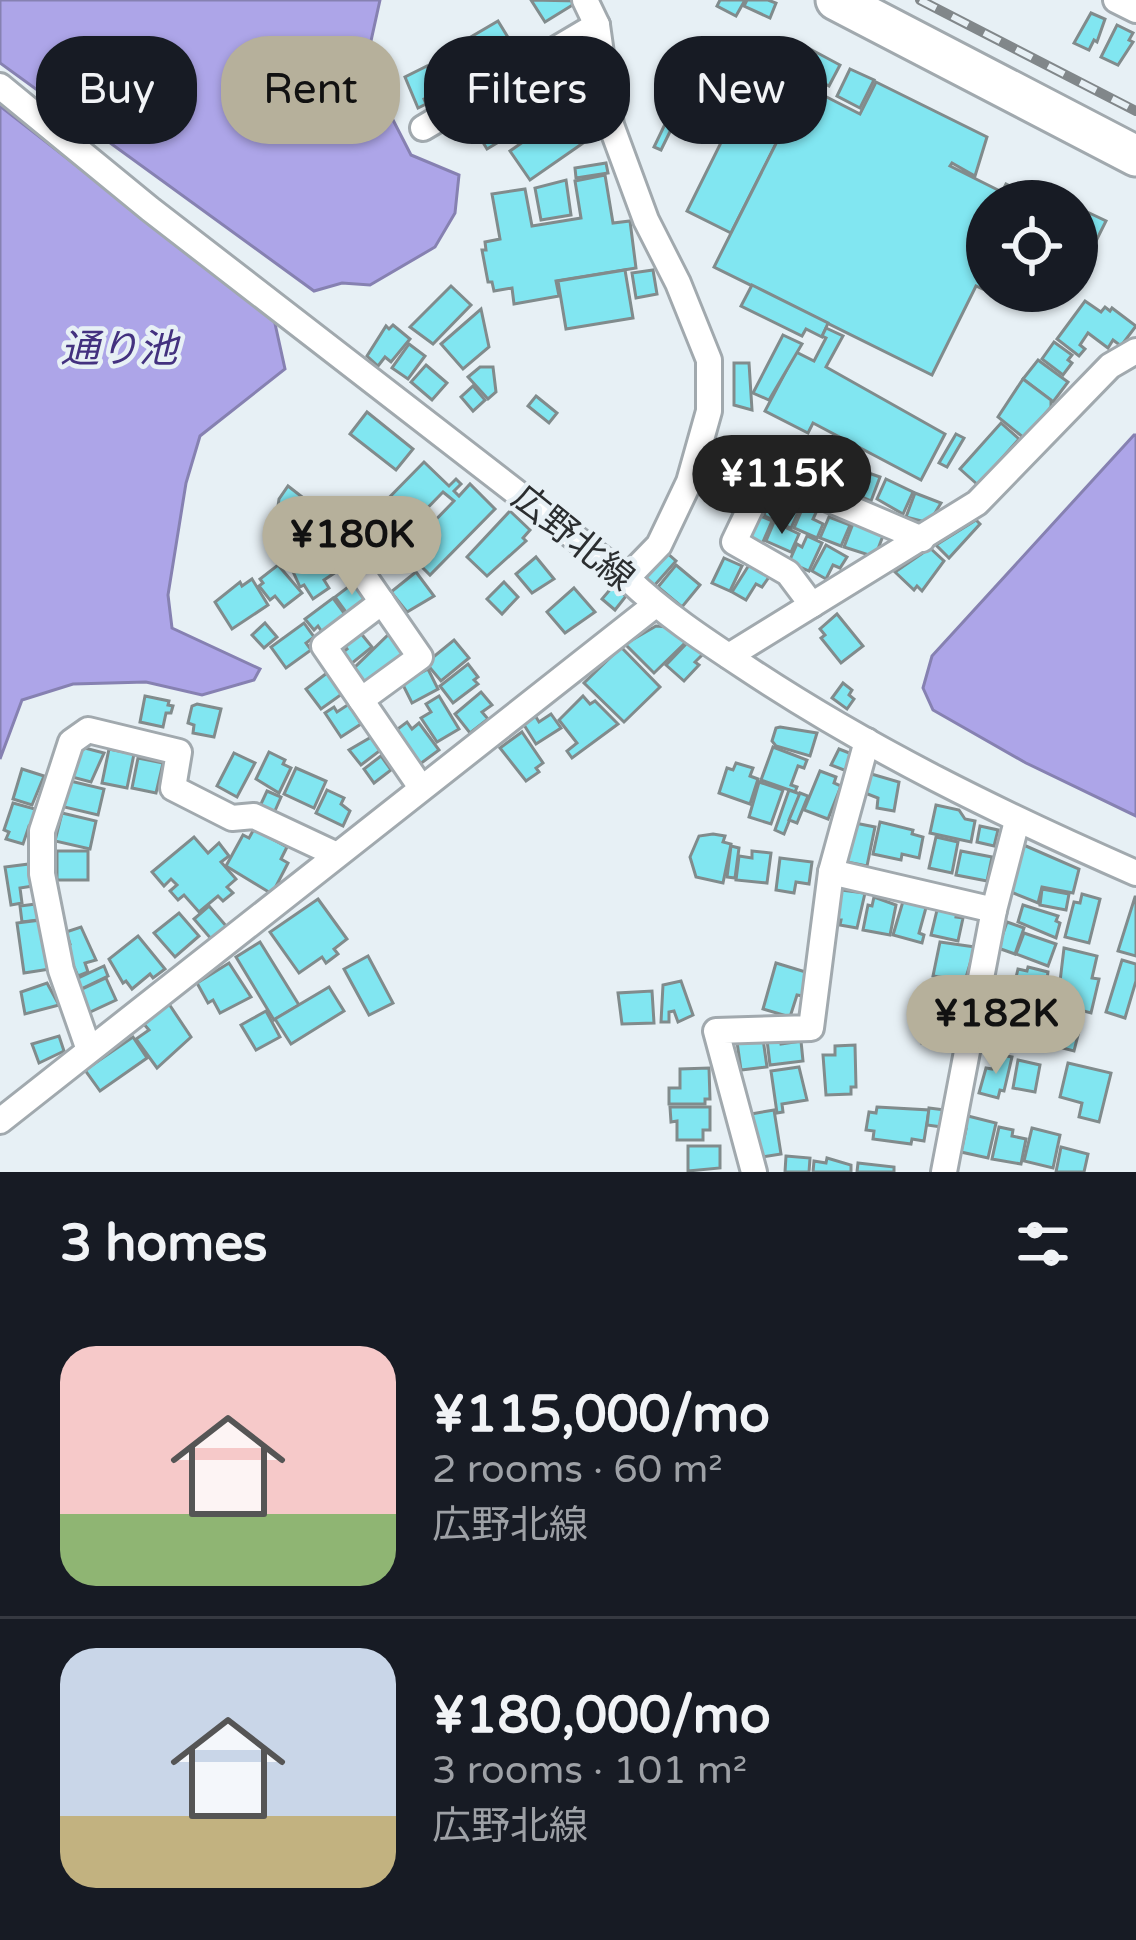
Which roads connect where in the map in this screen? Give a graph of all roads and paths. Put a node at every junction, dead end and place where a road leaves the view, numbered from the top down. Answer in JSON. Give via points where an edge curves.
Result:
{"nodes":[{"id":1,"x":585,"y":0,"type":"edge"},
{"id":2,"x":836,"y":0,"type":"edge"},
{"id":3,"x":1116,"y":0,"type":"edge"},
{"id":4,"x":1136,"y":10,"type":"edge"},
{"id":5,"x":597,"y":25,"type":"junction"},
{"id":6,"x":579,"y":36,"type":"edge"},
{"id":7,"x":0,"y":86,"type":"edge"},
{"id":8,"x":1136,"y":156,"type":"edge"},
{"id":9,"x":1136,"y":351,"type":"edge"},
{"id":10,"x":922,"y":538,"type":"junction"},
{"id":11,"x":627,"y":578,"type":"junction"},
{"id":12,"x":366,"y":579,"type":"dead end"},
{"id":13,"x":382,"y":602,"type":"junction"},
{"id":14,"x":655,"y":605,"type":"junction"},
{"id":15,"x":812,"y":605,"type":"junction"},
{"id":16,"x":729,"y":656,"type":"junction"},
{"id":17,"x":361,"y":700,"type":"junction"},
{"id":18,"x":867,"y":742,"type":"junction"},
{"id":19,"x":420,"y":786,"type":"junction"},
{"id":20,"x":1017,"y":821,"type":"junction"},
{"id":21,"x":335,"y":854,"type":"junction"},
{"id":22,"x":831,"y":872,"type":"junction"},
{"id":23,"x":1136,"y":873,"type":"edge"},
{"id":24,"x":994,"y":910,"type":"junction"},
{"id":25,"x":89,"y":1050,"type":"junction"},
{"id":26,"x":0,"y":1120,"type":"edge"},
{"id":27,"x":754,"y":1172,"type":"edge"},
{"id":28,"x":944,"y":1172,"type":"edge"}],
"edges":[{"from":1,"to":5,"type":"street"},
{"from":2,"to":8,"type":"main road"},
{"from":3,"to":4,"type":"street"},
{"from":5,"to":6,"type":"street"},
{"from":5,"to":11,"type":"street","via":[[611,125],[709,360],[709,411],[689,482],[659,545]]},
{"from":7,"to":11,"type":"street","name":"広野北線"},
{"from":9,"to":10,"type":"street","via":[[1110,366],[976,503]]},
{"from":10,"to":15,"type":"street"},
{"from":10,"to":15,"type":"street","via":[[767,473],[734,542],[788,573]]},
{"from":11,"to":14,"type":"street","name":"広野北線"},
{"from":12,"to":13,"type":"street"},
{"from":13,"to":17,"type":"street","via":[[324,646]]},
{"from":13,"to":17,"type":"street","via":[[420,657]]},
{"from":14,"to":16,"type":"street","name":"広野北線"},
{"from":14,"to":19,"type":"street"},
{"from":15,"to":16,"type":"street"},
{"from":16,"to":18,"type":"street","name":"広野北線"},
{"from":17,"to":19,"type":"street"},
{"from":18,"to":20,"type":"street","name":"広野北線"},
{"from":18,"to":22,"type":"street"},
{"from":19,"to":21,"type":"street"},
{"from":20,"to":23,"type":"street","name":"広野北線"},
{"from":20,"to":24,"type":"street"},
{"from":21,"to":25,"type":"street"},
{"from":21,"to":25,"type":"street","via":[[173,788],[179,752],[88,730],[71,742],[42,831],[42,874],[61,970]]},
{"from":22,"to":24,"type":"street"},
{"from":22,"to":27,"type":"street","via":[[812,1028],[716,1031]]},
{"from":24,"to":28,"type":"street"},
{"from":25,"to":26,"type":"street"}]}
